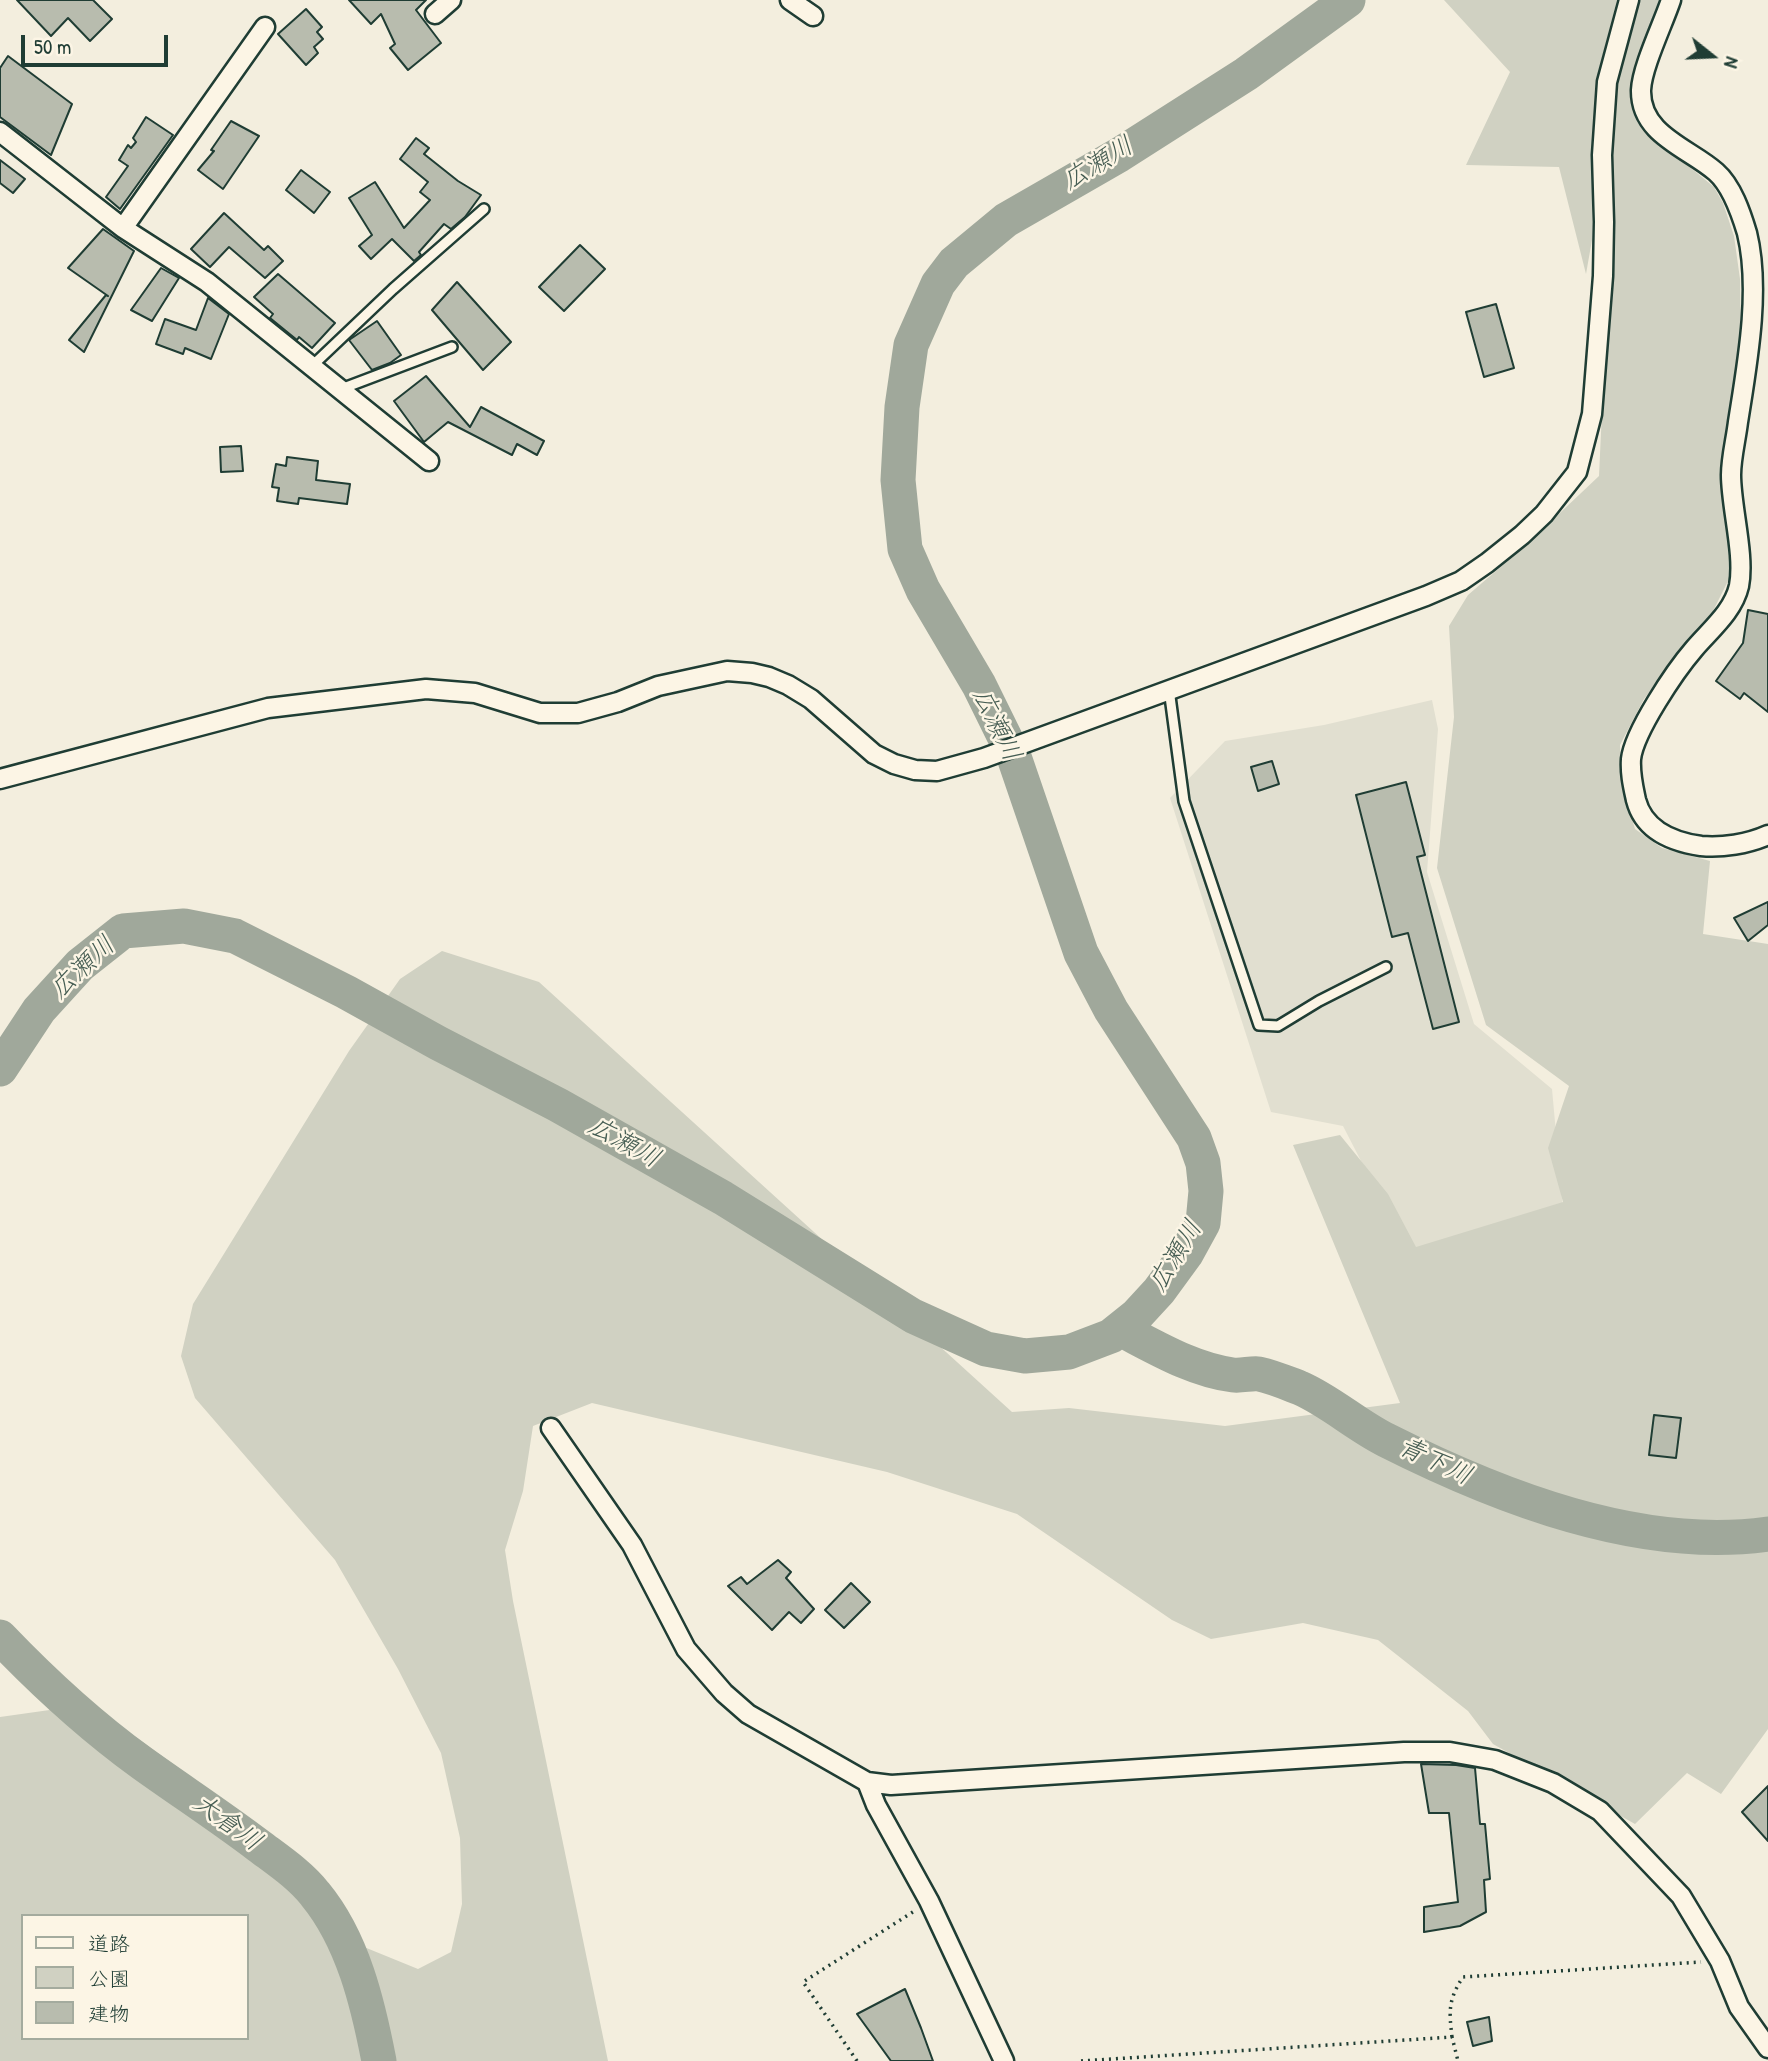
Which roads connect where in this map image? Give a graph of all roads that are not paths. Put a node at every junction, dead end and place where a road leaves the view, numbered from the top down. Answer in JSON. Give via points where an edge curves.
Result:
{"nodes":[{"id":1,"x":451,"y":0,"type":"edge"},
{"id":2,"x":790,"y":0,"type":"edge"},
{"id":3,"x":1629,"y":0,"type":"edge"},
{"id":4,"x":1671,"y":0,"type":"edge"},
{"id":5,"x":435,"y":14,"type":"dead end"},
{"id":6,"x":813,"y":16,"type":"dead end"},
{"id":7,"x":265,"y":27,"type":"dead end"},
{"id":8,"x":0,"y":131,"type":"edge"},
{"id":9,"x":484,"y":209,"type":"dead end"},
{"id":10,"x":123,"y":228,"type":"junction"},
{"id":11,"x":452,"y":348,"type":"dead end"},
{"id":12,"x":312,"y":366,"type":"junction"},
{"id":13,"x":341,"y":389,"type":"junction"},
{"id":14,"x":429,"y":461,"type":"dead end"},
{"id":15,"x":1169,"y":689,"type":"junction"},
{"id":16,"x":0,"y":779,"type":"edge"},
{"id":17,"x":1768,"y":835,"type":"edge"},
{"id":18,"x":1386,"y":967,"type":"dead end"},
{"id":19,"x":551,"y":1428,"type":"dead end"},
{"id":20,"x":867,"y":1782,"type":"junction"},
{"id":21,"x":1768,"y":2048,"type":"edge"},
{"id":22,"x":1004,"y":2061,"type":"edge"}],
"edges":[{"from":1,"to":5,"type":"street"},
{"from":2,"to":6,"type":"street"},
{"from":3,"to":15,"type":"street","via":[[1607,82],[1598,352],[1592,414],[1577,472],[1522,535],[1461,581]]},
{"from":4,"to":17,"type":"street","via":[[1645,73],[1645,112],[1662,135],[1718,173],[1739,211],[1751,260],[1751,319],[1731,474],[1739,586],[1727,614],[1692,652],[1643,723],[1631,756],[1631,777],[1638,806],[1652,829],[1678,842],[1732,845]]},
{"from":7,"to":10,"type":"street"},
{"from":8,"to":10,"type":"street"},
{"from":9,"to":12,"type":"lane"},
{"from":10,"to":12,"type":"street","via":[[207,282]]},
{"from":11,"to":13,"type":"lane"},
{"from":12,"to":13,"type":"street"},
{"from":13,"to":14,"type":"street"},
{"from":15,"to":16,"type":"street","via":[[937,771],[915,770],[874,754],[788,685],[769,677],[727,671],[658,686],[578,713],[540,713],[475,693],[426,689],[268,708]]},
{"from":15,"to":18,"type":"lane","via":[[1184,801],[1259,1025],[1278,1026]]},
{"from":19,"to":20,"type":"street","via":[[632,1545],[686,1649],[724,1693],[748,1714]]},
{"from":20,"to":21,"type":"street","via":[[905,1784],[1404,1752],[1450,1752],[1495,1760],[1553,1783],[1600,1811],[1681,1896],[1720,1961],[1739,2007]]},
{"from":20,"to":22,"type":"street"}]}
